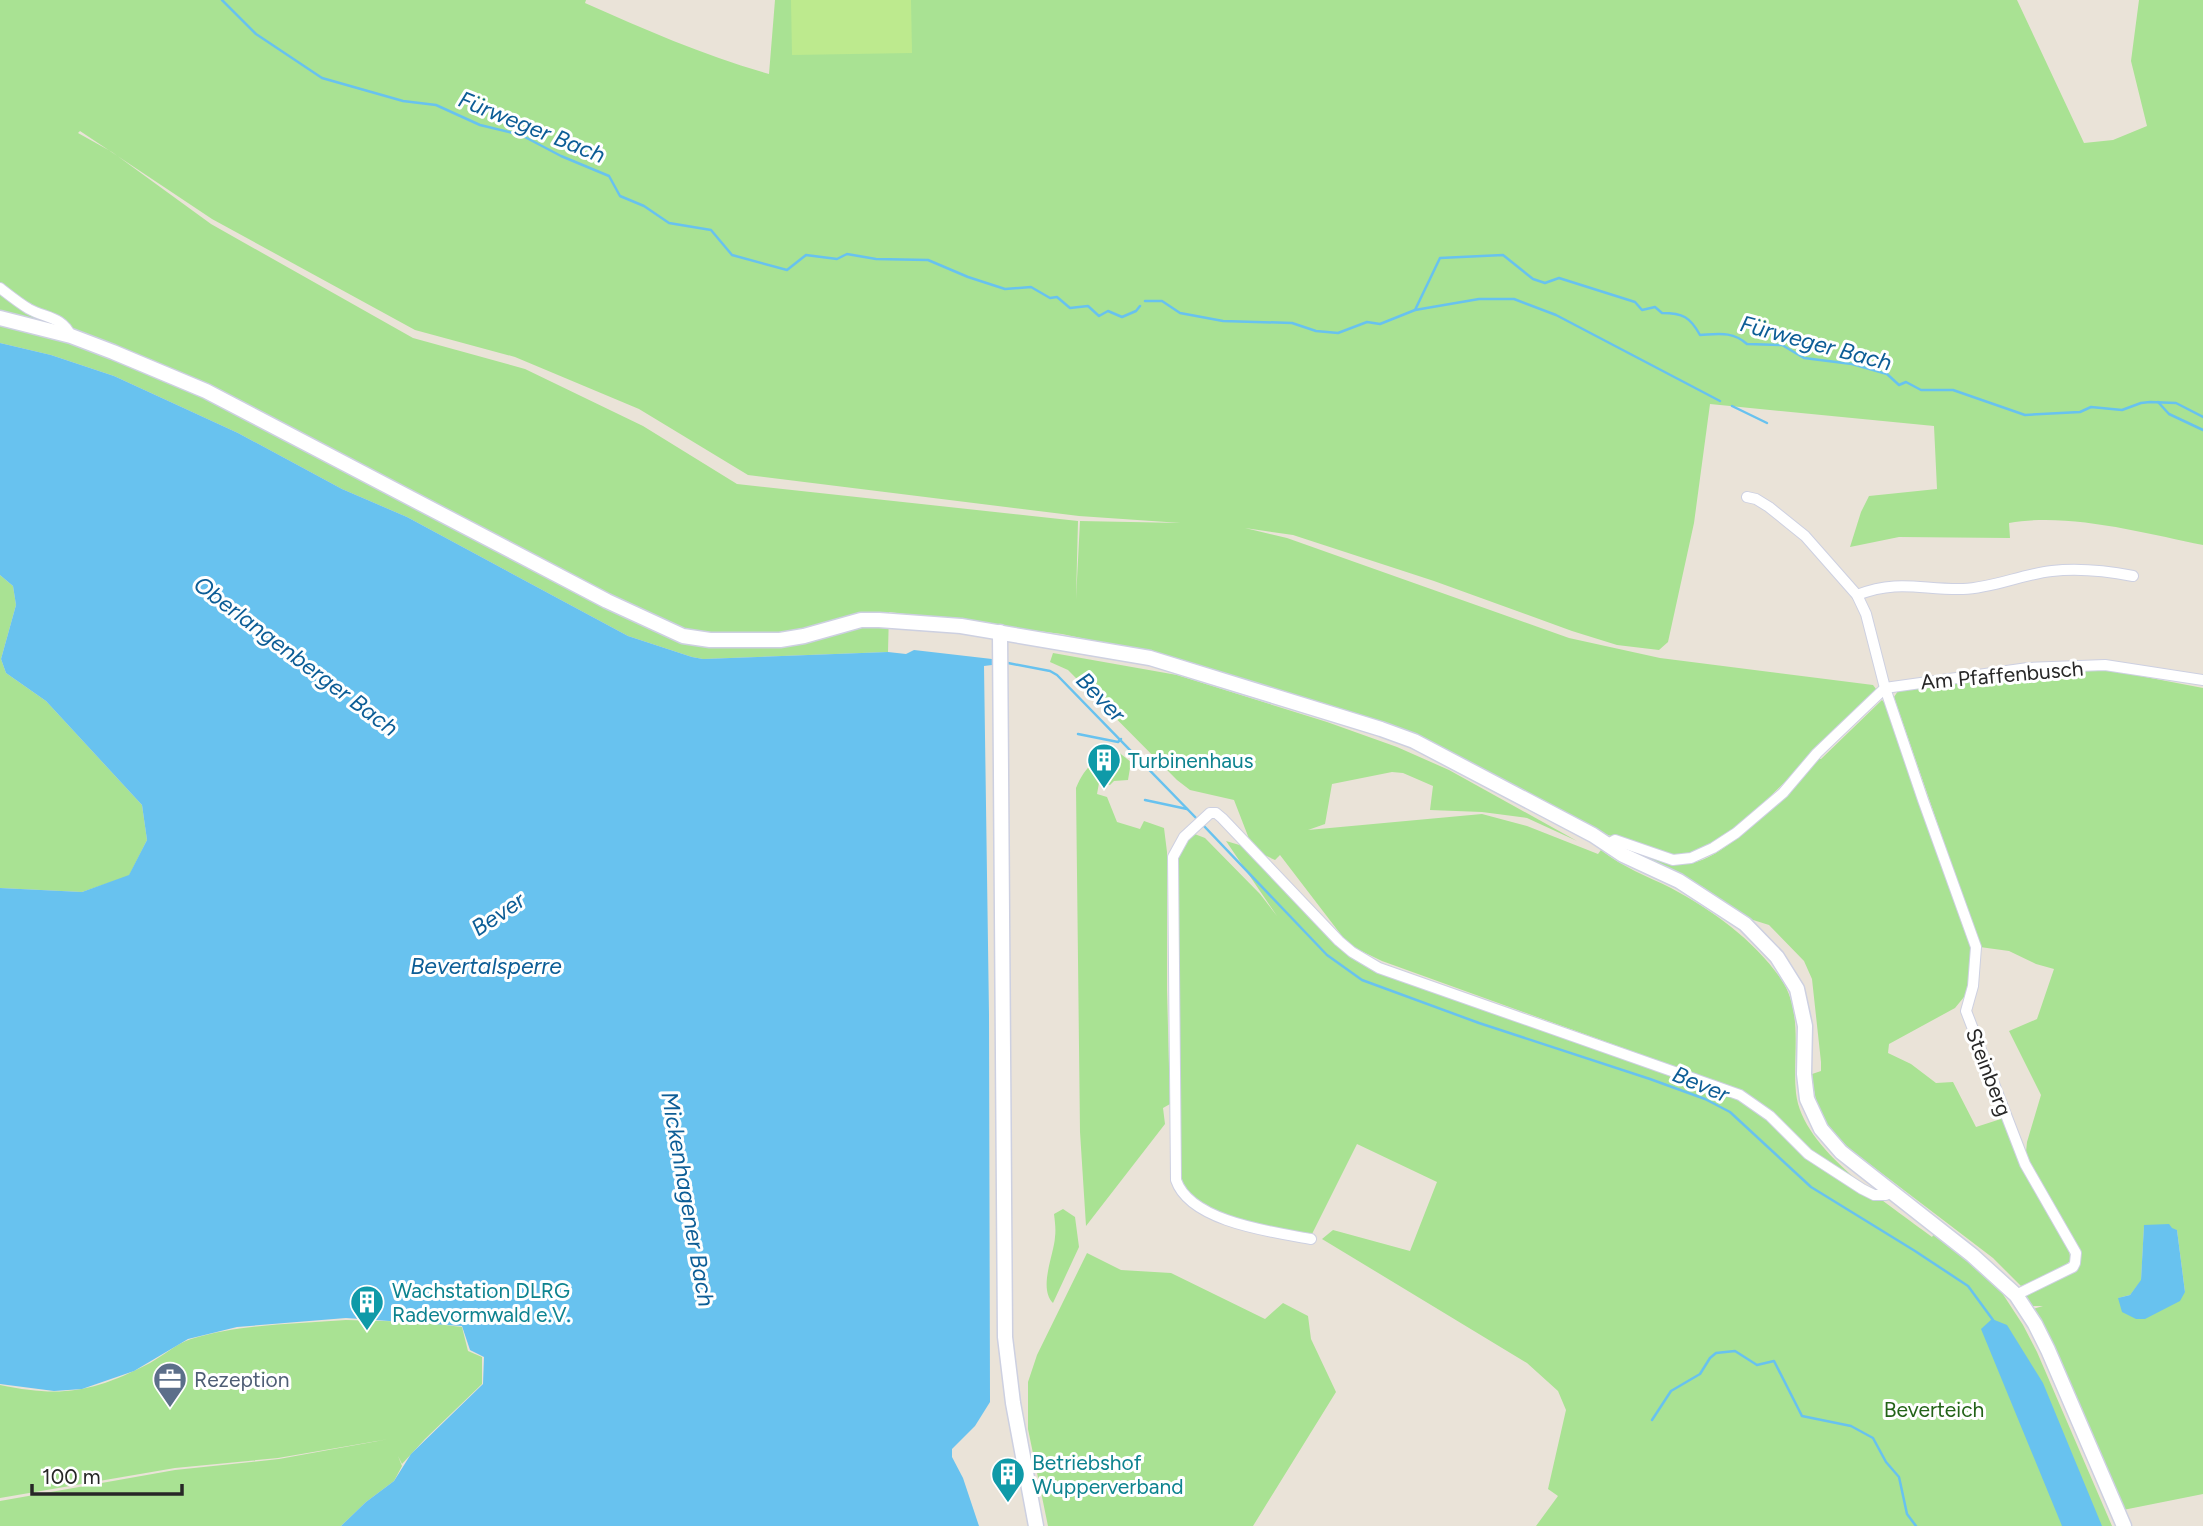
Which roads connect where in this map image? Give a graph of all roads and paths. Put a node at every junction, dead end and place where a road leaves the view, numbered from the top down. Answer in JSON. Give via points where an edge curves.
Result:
{"nodes":[{"id":1,"x":0,"y":288,"type":"edge"},
{"id":2,"x":0,"y":317,"type":"edge"},
{"id":3,"x":71,"y":337,"type":"junction"},
{"id":4,"x":1747,"y":497,"type":"dead end"},
{"id":5,"x":2133,"y":576,"type":"dead end"},
{"id":6,"x":1857,"y":595,"type":"junction"},
{"id":7,"x":1000,"y":632,"type":"junction"},
{"id":8,"x":2203,"y":680,"type":"edge"},
{"id":9,"x":1885,"y":688,"type":"junction"},
{"id":10,"x":1608,"y":844,"type":"junction"},
{"id":11,"x":1891,"y":1190,"type":"junction"},
{"id":12,"x":1311,"y":1239,"type":"dead end"},
{"id":13,"x":2016,"y":1295,"type":"junction"},
{"id":14,"x":1036,"y":1526,"type":"edge"},
{"id":15,"x":2124,"y":1526,"type":"edge"}],
"edges":[{"from":1,"to":3,"type":"street","via":[[27,308],[59,321]]},
{"from":2,"to":3,"type":"street"},
{"from":3,"to":7,"type":"street","via":[[206,391],[607,601],[683,636],[780,639],[861,620]]},
{"from":4,"to":6,"type":"street","via":[[1769,507],[1805,536]]},
{"from":5,"to":6,"type":"street","via":[[2052,571],[1984,587],[1896,585]]},
{"from":6,"to":9,"type":"street"},
{"from":7,"to":10,"type":"street","via":[[1178,665],[1392,732]]},
{"from":7,"to":14,"type":"street","via":[[1005,1337]]},
{"from":8,"to":9,"type":"street","name":"Am Pfaffenbusch","via":[[2105,665],[2028,668]]},
{"from":9,"to":10,"type":"street","via":[[1780,795],[1713,848],[1673,860],[1615,840]]},
{"from":9,"to":13,"type":"street","name":"Steinberg","via":[[1976,947],[1966,1011],[2025,1164],[2076,1253],[2073,1266]]},
{"from":10,"to":11,"type":"street","via":[[1717,904],[1745,924],[1777,957],[1801,1004],[1806,1036],[1805,1091],[1812,1114],[1841,1152]]},
{"from":11,"to":12,"type":"street","via":[[1874,1195],[1850,1182],[1808,1154],[1770,1115],[1740,1095],[1379,968],[1339,941],[1222,818],[1212,813],[1179,843],[1173,858],[1176,1180],[1185,1195],[1216,1216]]},
{"from":11,"to":13,"type":"street"},
{"from":13,"to":15,"type":"street","via":[[2048,1350]]}]}
